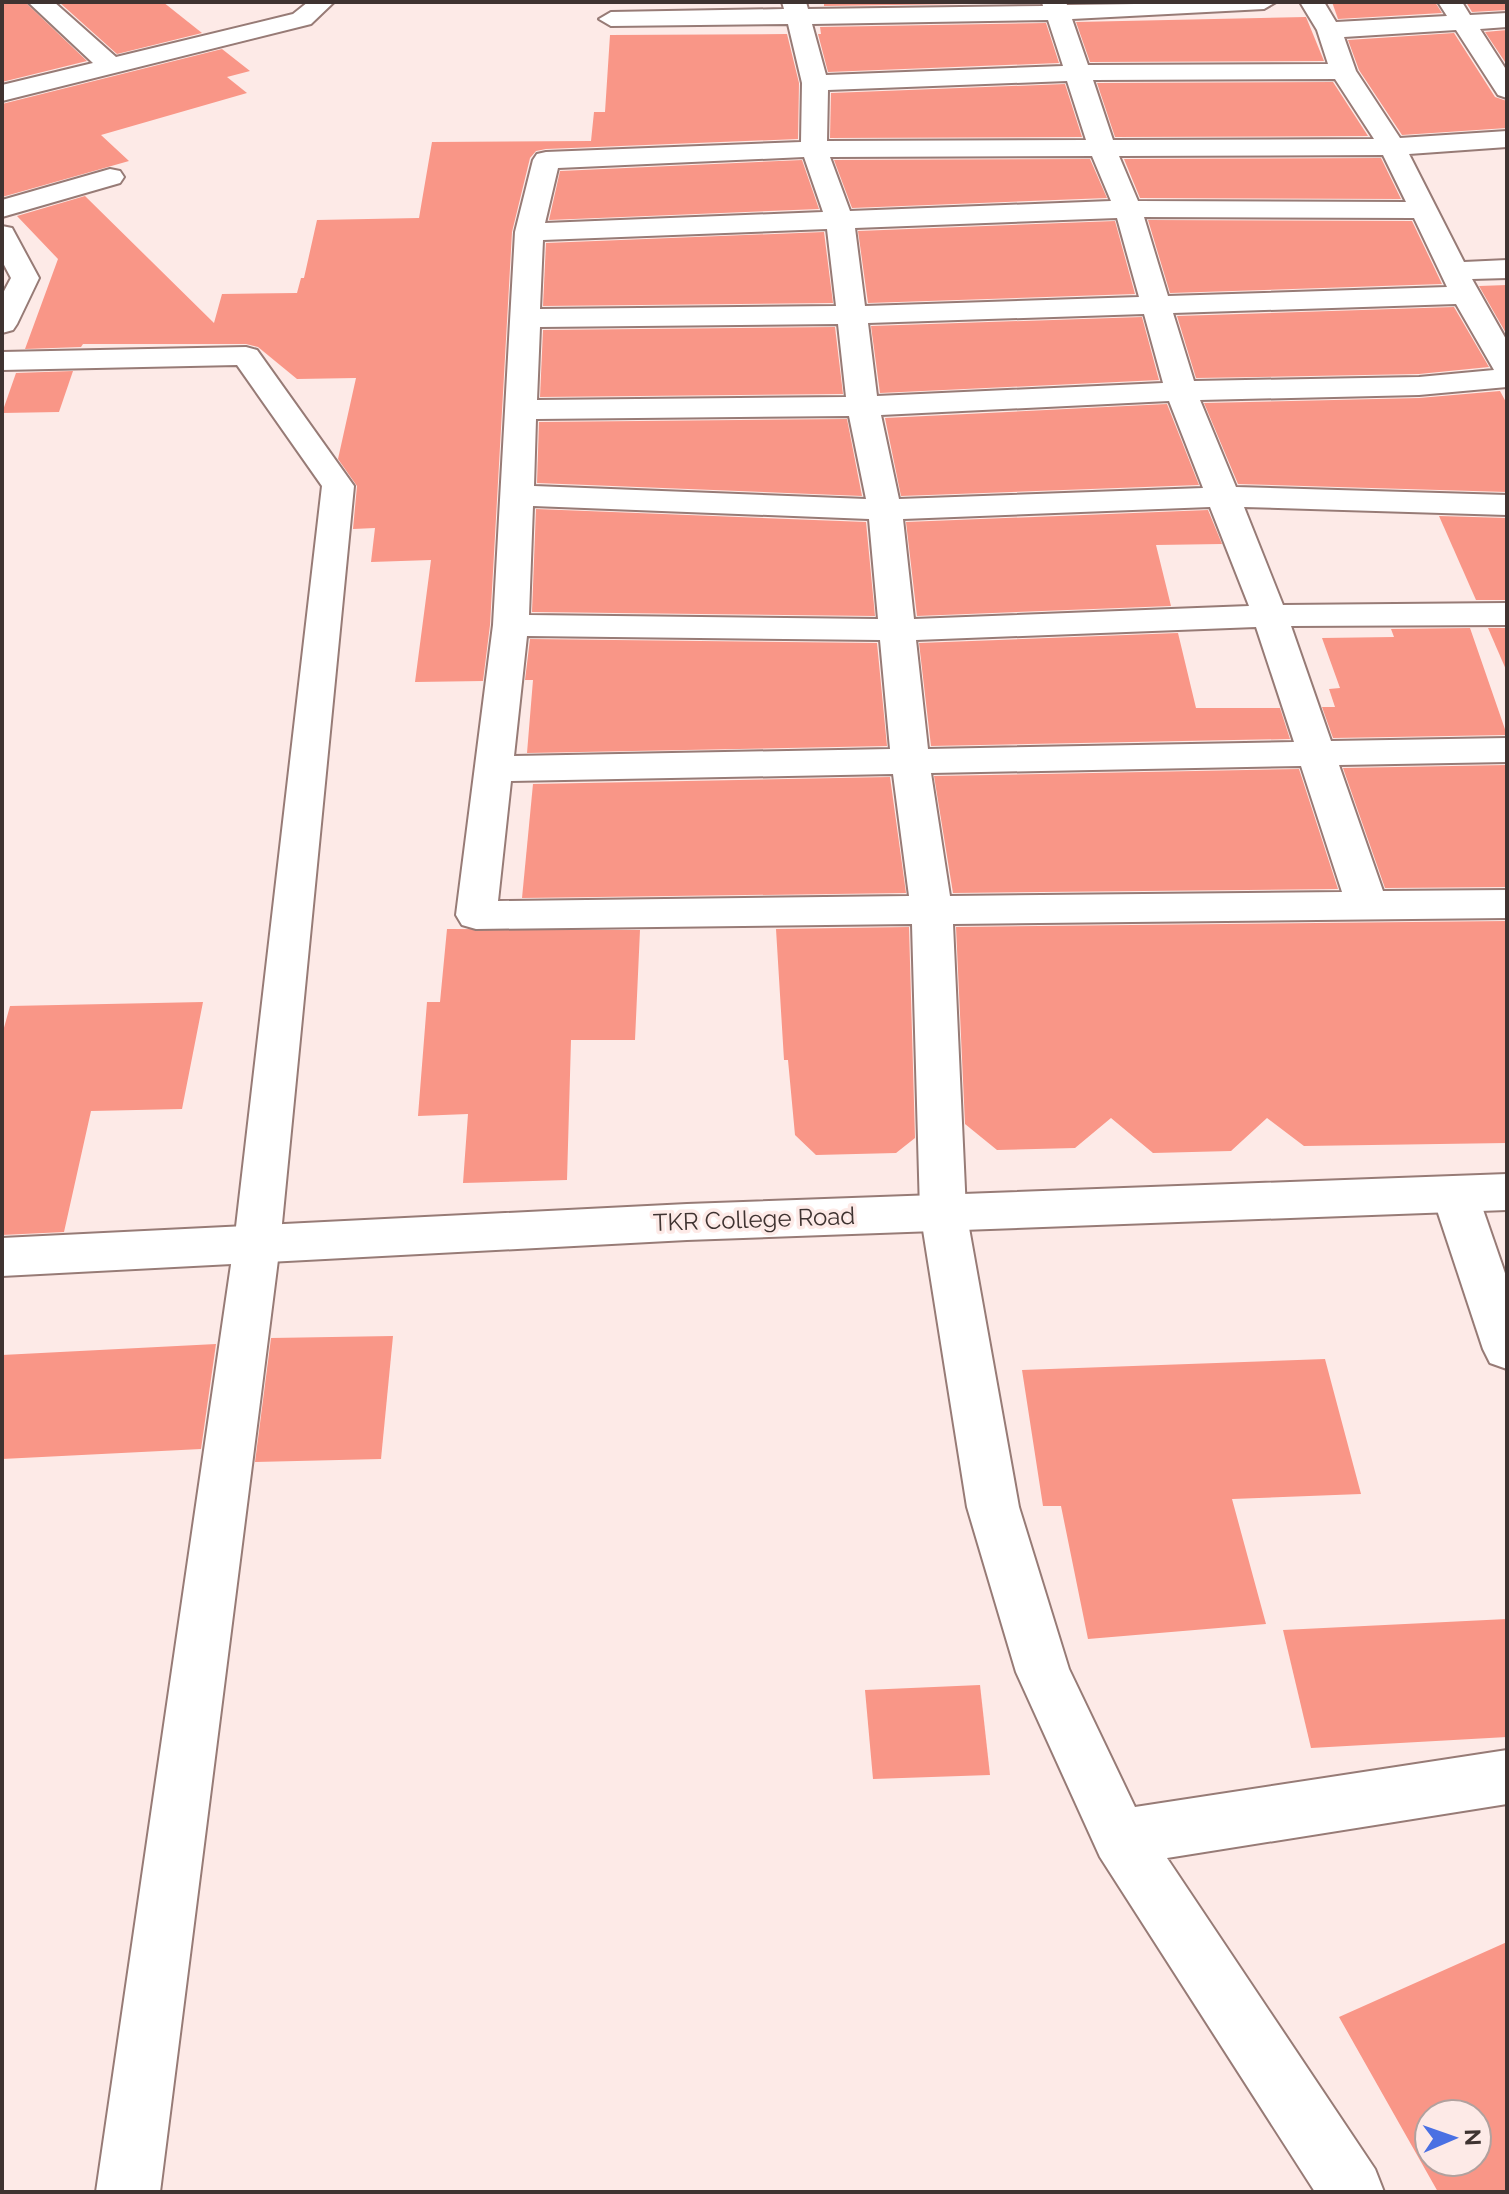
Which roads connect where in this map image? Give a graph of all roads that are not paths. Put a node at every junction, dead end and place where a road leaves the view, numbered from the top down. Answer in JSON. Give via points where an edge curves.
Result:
{"nodes":[{"id":1,"x":40,"y":2,"type":"edge"},
{"id":2,"x":322,"y":2,"type":"edge"},
{"id":3,"x":1264,"y":2,"type":"edge"},
{"id":4,"x":1312,"y":2,"type":"edge"},
{"id":5,"x":1055,"y":8,"type":"edge"},
{"id":6,"x":795,"y":9,"type":"edge"},
{"id":7,"x":1456,"y":12,"type":"edge"},
{"id":8,"x":611,"y":19,"type":"dead end"},
{"id":9,"x":1507,"y":20,"type":"edge"},
{"id":10,"x":1329,"y":30,"type":"junction"},
{"id":11,"x":111,"y":66,"type":"junction"},
{"id":12,"x":1343,"y":71,"type":"junction"},
{"id":13,"x":1080,"y":73,"type":"junction"},
{"id":14,"x":815,"y":83,"type":"junction"},
{"id":15,"x":1507,"y":90,"type":"edge"},
{"id":16,"x":2,"y":93,"type":"edge"},
{"id":17,"x":1507,"y":139,"type":"edge"},
{"id":18,"x":1102,"y":147,"type":"junction"},
{"id":19,"x":1392,"y":147,"type":"junction"},
{"id":20,"x":814,"y":149,"type":"junction"},
{"id":21,"x":110,"y":177,"type":"dead end"},
{"id":22,"x":2,"y":209,"type":"edge"},
{"id":23,"x":1128,"y":209,"type":"junction"},
{"id":24,"x":1426,"y":210,"type":"junction"},
{"id":25,"x":840,"y":221,"type":"junction"},
{"id":26,"x":529,"y":232,"type":"junction"},
{"id":27,"x":2,"y":234,"type":"edge"},
{"id":28,"x":1507,"y":269,"type":"edge"},
{"id":29,"x":1460,"y":283,"type":"junction"},
{"id":30,"x":1157,"y":308,"type":"junction"},
{"id":31,"x":855,"y":315,"type":"junction"},
{"id":32,"x":524,"y":318,"type":"junction"},
{"id":33,"x":2,"y":324,"type":"edge"},
{"id":34,"x":2,"y":361,"type":"edge"},
{"id":35,"x":1507,"y":367,"type":"edge"},
{"id":36,"x":1507,"y":378,"type":"edge"},
{"id":37,"x":1181,"y":391,"type":"junction"},
{"id":38,"x":863,"y":406,"type":"junction"},
{"id":39,"x":520,"y":410,"type":"junction"},
{"id":40,"x":518,"y":495,"type":"junction"},
{"id":41,"x":1225,"y":497,"type":"junction"},
{"id":42,"x":1507,"y":505,"type":"edge"},
{"id":43,"x":885,"y":510,"type":"junction"},
{"id":44,"x":1507,"y":614,"type":"edge"},
{"id":45,"x":1270,"y":616,"type":"junction"},
{"id":46,"x":511,"y":625,"type":"junction"},
{"id":47,"x":900,"y":630,"type":"junction"},
{"id":48,"x":1507,"y":750,"type":"edge"},
{"id":49,"x":1319,"y":755,"type":"junction"},
{"id":50,"x":910,"y":760,"type":"junction"},
{"id":51,"x":494,"y":769,"type":"junction"},
{"id":52,"x":1507,"y":904,"type":"edge"},
{"id":53,"x":1367,"y":905,"type":"junction"},
{"id":54,"x":932,"y":913,"type":"junction"},
{"id":55,"x":1507,"y":1192,"type":"edge"},
{"id":56,"x":1455,"y":1195,"type":"junction"},
{"id":57,"x":943,"y":1211,"type":"junction"},
{"id":58,"x":257,"y":1244,"type":"junction"},
{"id":59,"x":2,"y":1257,"type":"edge"},
{"id":60,"x":1507,"y":1349,"type":"edge"},
{"id":61,"x":1507,"y":1777,"type":"edge"},
{"id":62,"x":1120,"y":1837,"type":"junction"},
{"id":63,"x":128,"y":2192,"type":"edge"},
{"id":64,"x":1352,"y":2192,"type":"edge"}],
"edges":[{"from":1,"to":11,"type":"street"},
{"from":2,"to":11,"type":"street","via":[[302,19]]},
{"from":3,"to":5,"type":"street"},
{"from":4,"to":10,"type":"street"},
{"from":5,"to":6,"type":"street"},
{"from":5,"to":13,"type":"street"},
{"from":6,"to":8,"type":"street"},
{"from":6,"to":14,"type":"street"},
{"from":7,"to":9,"type":"street"},
{"from":7,"to":10,"type":"street"},
{"from":7,"to":15,"type":"street"},
{"from":10,"to":12,"type":"street"},
{"from":11,"to":16,"type":"street"},
{"from":12,"to":13,"type":"street"},
{"from":12,"to":19,"type":"street"},
{"from":13,"to":14,"type":"street"},
{"from":13,"to":18,"type":"street"},
{"from":14,"to":20,"type":"street"},
{"from":17,"to":19,"type":"street"},
{"from":18,"to":19,"type":"street"},
{"from":18,"to":20,"type":"street"},
{"from":18,"to":23,"type":"street"},
{"from":19,"to":24,"type":"street"},
{"from":20,"to":25,"type":"street"},
{"from":20,"to":26,"type":"street","via":[[546,160]]},
{"from":21,"to":22,"type":"street"},
{"from":23,"to":24,"type":"street"},
{"from":23,"to":25,"type":"street"},
{"from":23,"to":30,"type":"street"},
{"from":24,"to":29,"type":"street"},
{"from":25,"to":26,"type":"street"},
{"from":25,"to":31,"type":"street"},
{"from":26,"to":32,"type":"street"},
{"from":27,"to":33,"type":"street","via":[[25,278]]},
{"from":28,"to":29,"type":"street"},
{"from":29,"to":30,"type":"street"},
{"from":29,"to":35,"type":"street"},
{"from":30,"to":31,"type":"street"},
{"from":30,"to":37,"type":"street"},
{"from":31,"to":32,"type":"street"},
{"from":31,"to":38,"type":"street"},
{"from":32,"to":39,"type":"street"},
{"from":34,"to":58,"type":"street","via":[[246,356],[338,486]]},
{"from":36,"to":37,"type":"street","via":[[1419,386]]},
{"from":37,"to":38,"type":"street"},
{"from":37,"to":41,"type":"street"},
{"from":38,"to":39,"type":"street"},
{"from":38,"to":43,"type":"street"},
{"from":39,"to":40,"type":"street"},
{"from":40,"to":43,"type":"street"},
{"from":40,"to":46,"type":"street"},
{"from":41,"to":42,"type":"street"},
{"from":41,"to":43,"type":"street"},
{"from":41,"to":45,"type":"street"},
{"from":43,"to":47,"type":"street"},
{"from":44,"to":45,"type":"street"},
{"from":45,"to":47,"type":"street"},
{"from":45,"to":49,"type":"street"},
{"from":46,"to":47,"type":"street"},
{"from":46,"to":51,"type":"street"},
{"from":47,"to":50,"type":"street"},
{"from":48,"to":49,"type":"street"},
{"from":49,"to":50,"type":"street"},
{"from":49,"to":53,"type":"street"},
{"from":50,"to":51,"type":"street"},
{"from":50,"to":54,"type":"street"},
{"from":51,"to":54,"type":"street","via":[[476,915]]},
{"from":52,"to":53,"type":"street"},
{"from":53,"to":54,"type":"street"},
{"from":54,"to":57,"type":"street"},
{"from":55,"to":56,"type":"street","name":"TKR College Road"},
{"from":56,"to":57,"type":"street","name":"TKR College Road"},
{"from":56,"to":60,"type":"street"},
{"from":57,"to":58,"type":"street","name":"TKR College Road"},
{"from":57,"to":62,"type":"street","via":[[993,1507],[1043,1672]]},
{"from":58,"to":59,"type":"street","name":"TKR College Road"},
{"from":58,"to":63,"type":"street"},
{"from":61,"to":62,"type":"street"},
{"from":62,"to":64,"type":"street"}]}
